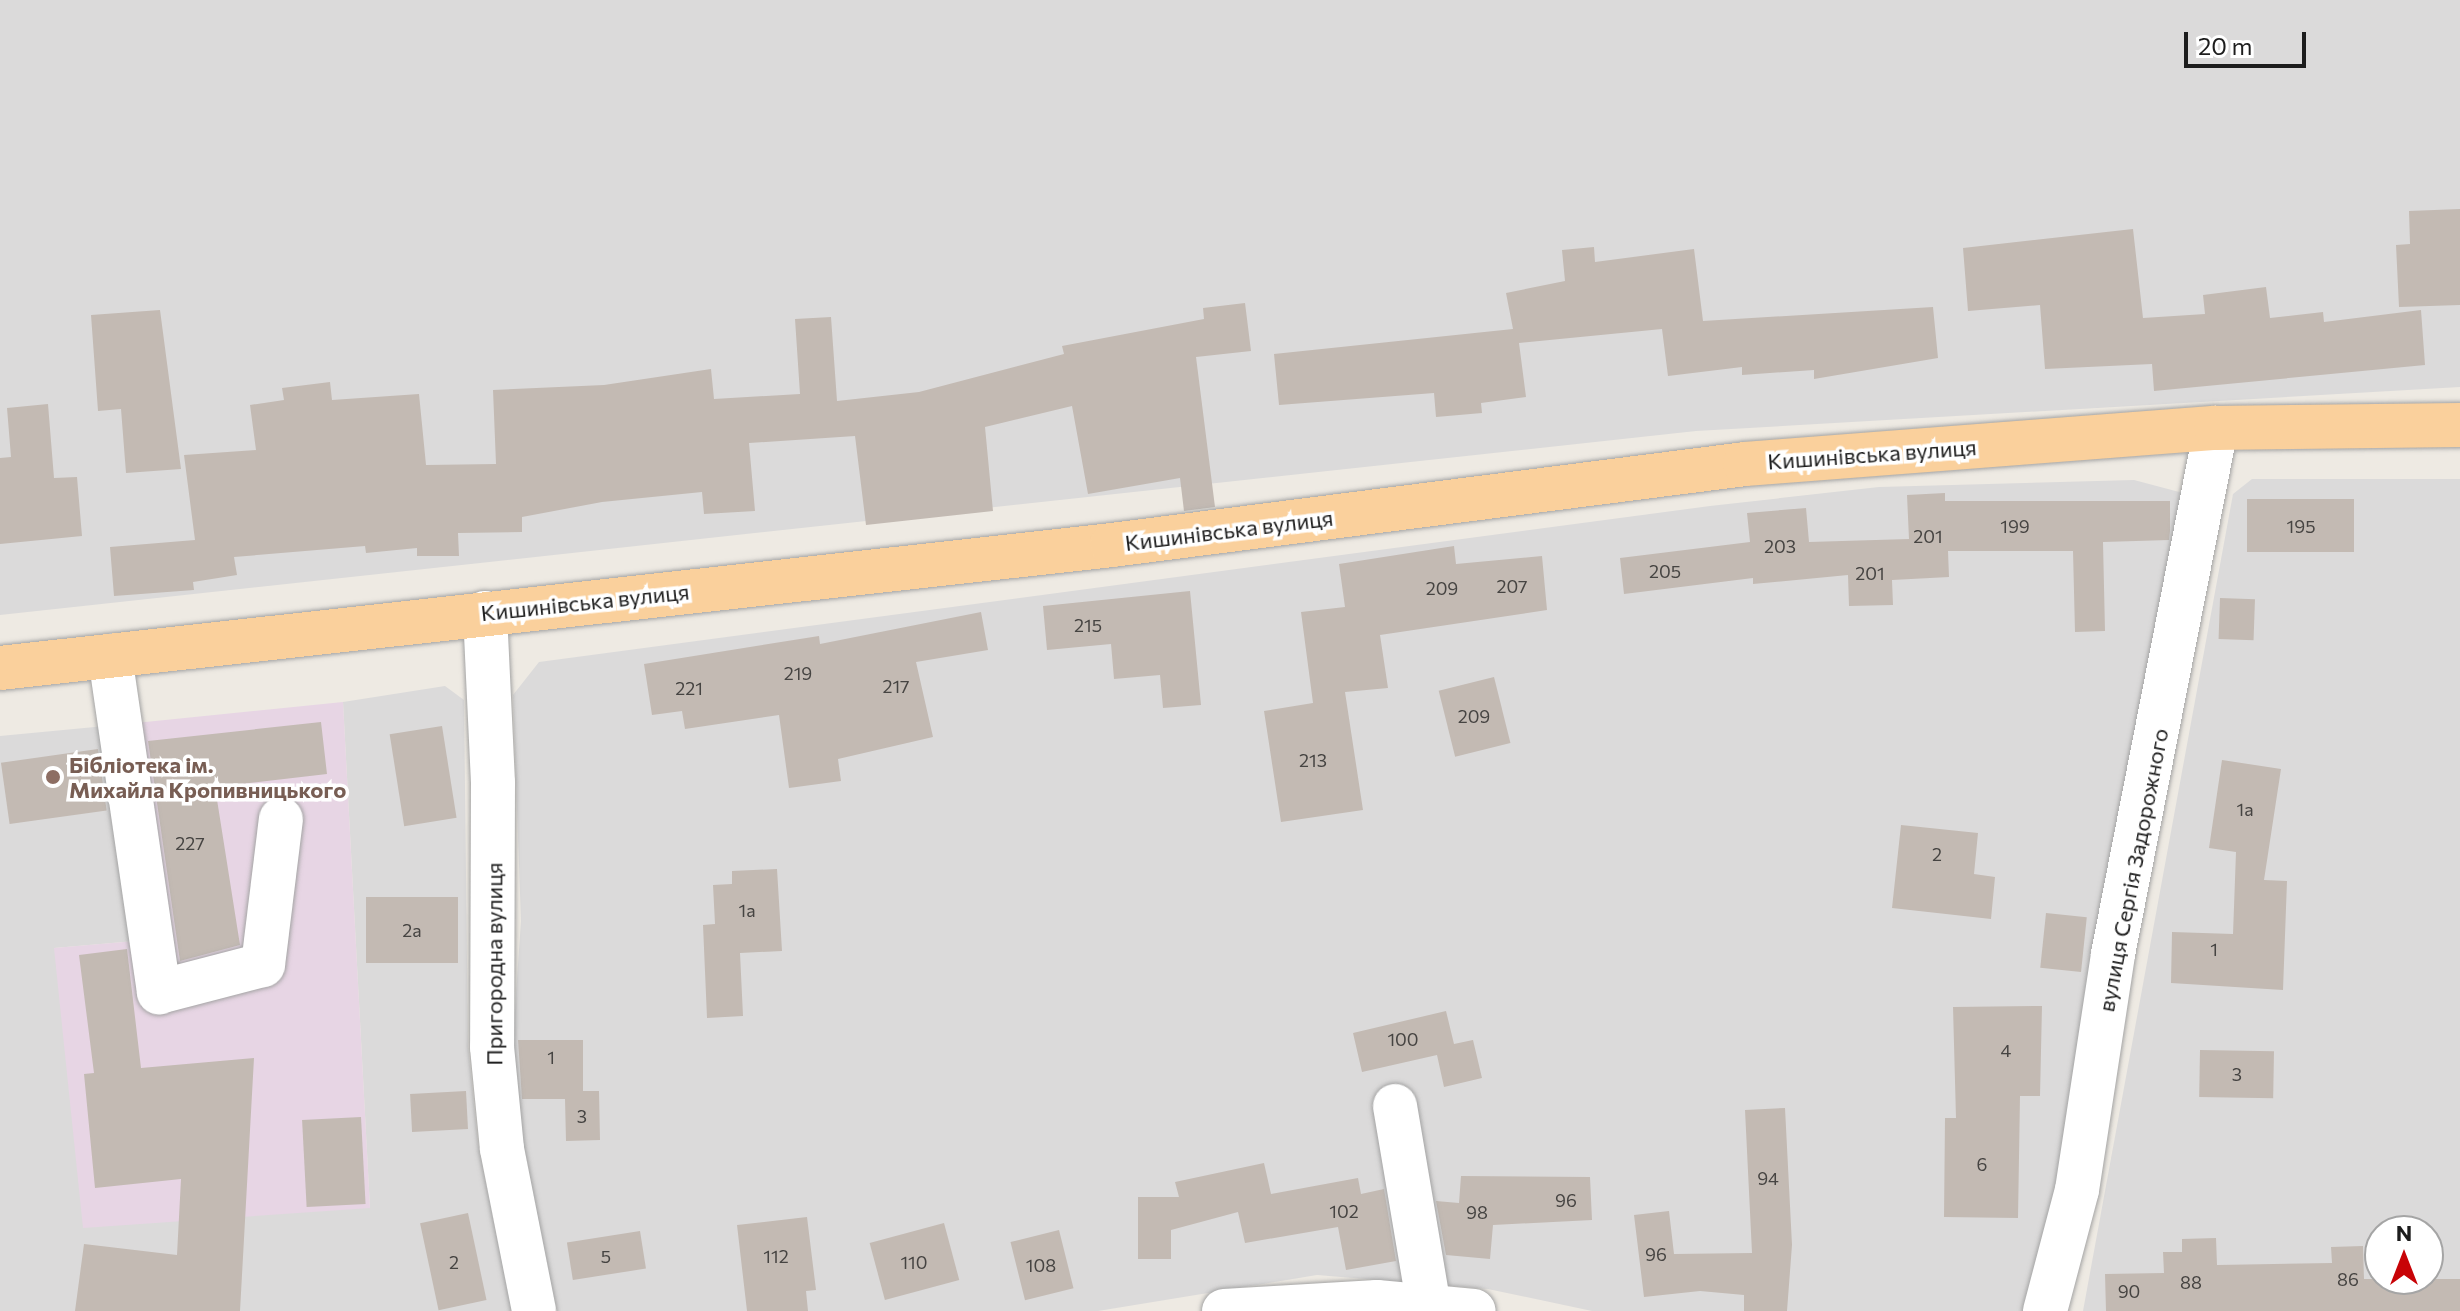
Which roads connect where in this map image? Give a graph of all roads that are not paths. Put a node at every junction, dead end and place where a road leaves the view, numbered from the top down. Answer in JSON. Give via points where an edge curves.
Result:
{"nodes":[{"id":1,"x":2460,"y":425,"type":"edge"},
{"id":2,"x":2216,"y":428,"type":"junction"},
{"id":3,"x":485,"y":613,"type":"junction"},
{"id":4,"x":110,"y":656,"type":"junction"},
{"id":5,"x":0,"y":668,"type":"edge"},
{"id":6,"x":281,"y":819,"type":"dead end"},
{"id":7,"x":1395,"y":1106,"type":"dead end"},
{"id":8,"x":1429,"y":1307,"type":"junction"},
{"id":9,"x":534,"y":1311,"type":"edge"},
{"id":10,"x":1224,"y":1311,"type":"edge"},
{"id":11,"x":1474,"y":1311,"type":"edge"},
{"id":12,"x":2045,"y":1311,"type":"edge"}],
"edges":[{"from":1,"to":2,"type":"main road","name":"Кишинівська вулиця"},
{"from":2,"to":3,"type":"main road","name":"Кишинівська вулиця","via":[[1745,464],[1112,545]]},
{"from":2,"to":12,"type":"street","name":"вулиця Сергія Задорожного","via":[[2113,954],[2077,1190]]},
{"from":3,"to":4,"type":"main road","name":"Кишинівська вулиця"},
{"from":3,"to":9,"type":"street","name":"Пригородна вулиця","via":[[493,783],[492,1047],[502,1149]]},
{"from":4,"to":5,"type":"main road","name":"Кишинівська вулиця"},
{"from":4,"to":6,"type":"street","via":[[159,992],[263,965]]},
{"from":7,"to":8,"type":"street"},
{"from":8,"to":10,"type":"street","via":[[1377,1302]]},
{"from":8,"to":11,"type":"street"}]}
